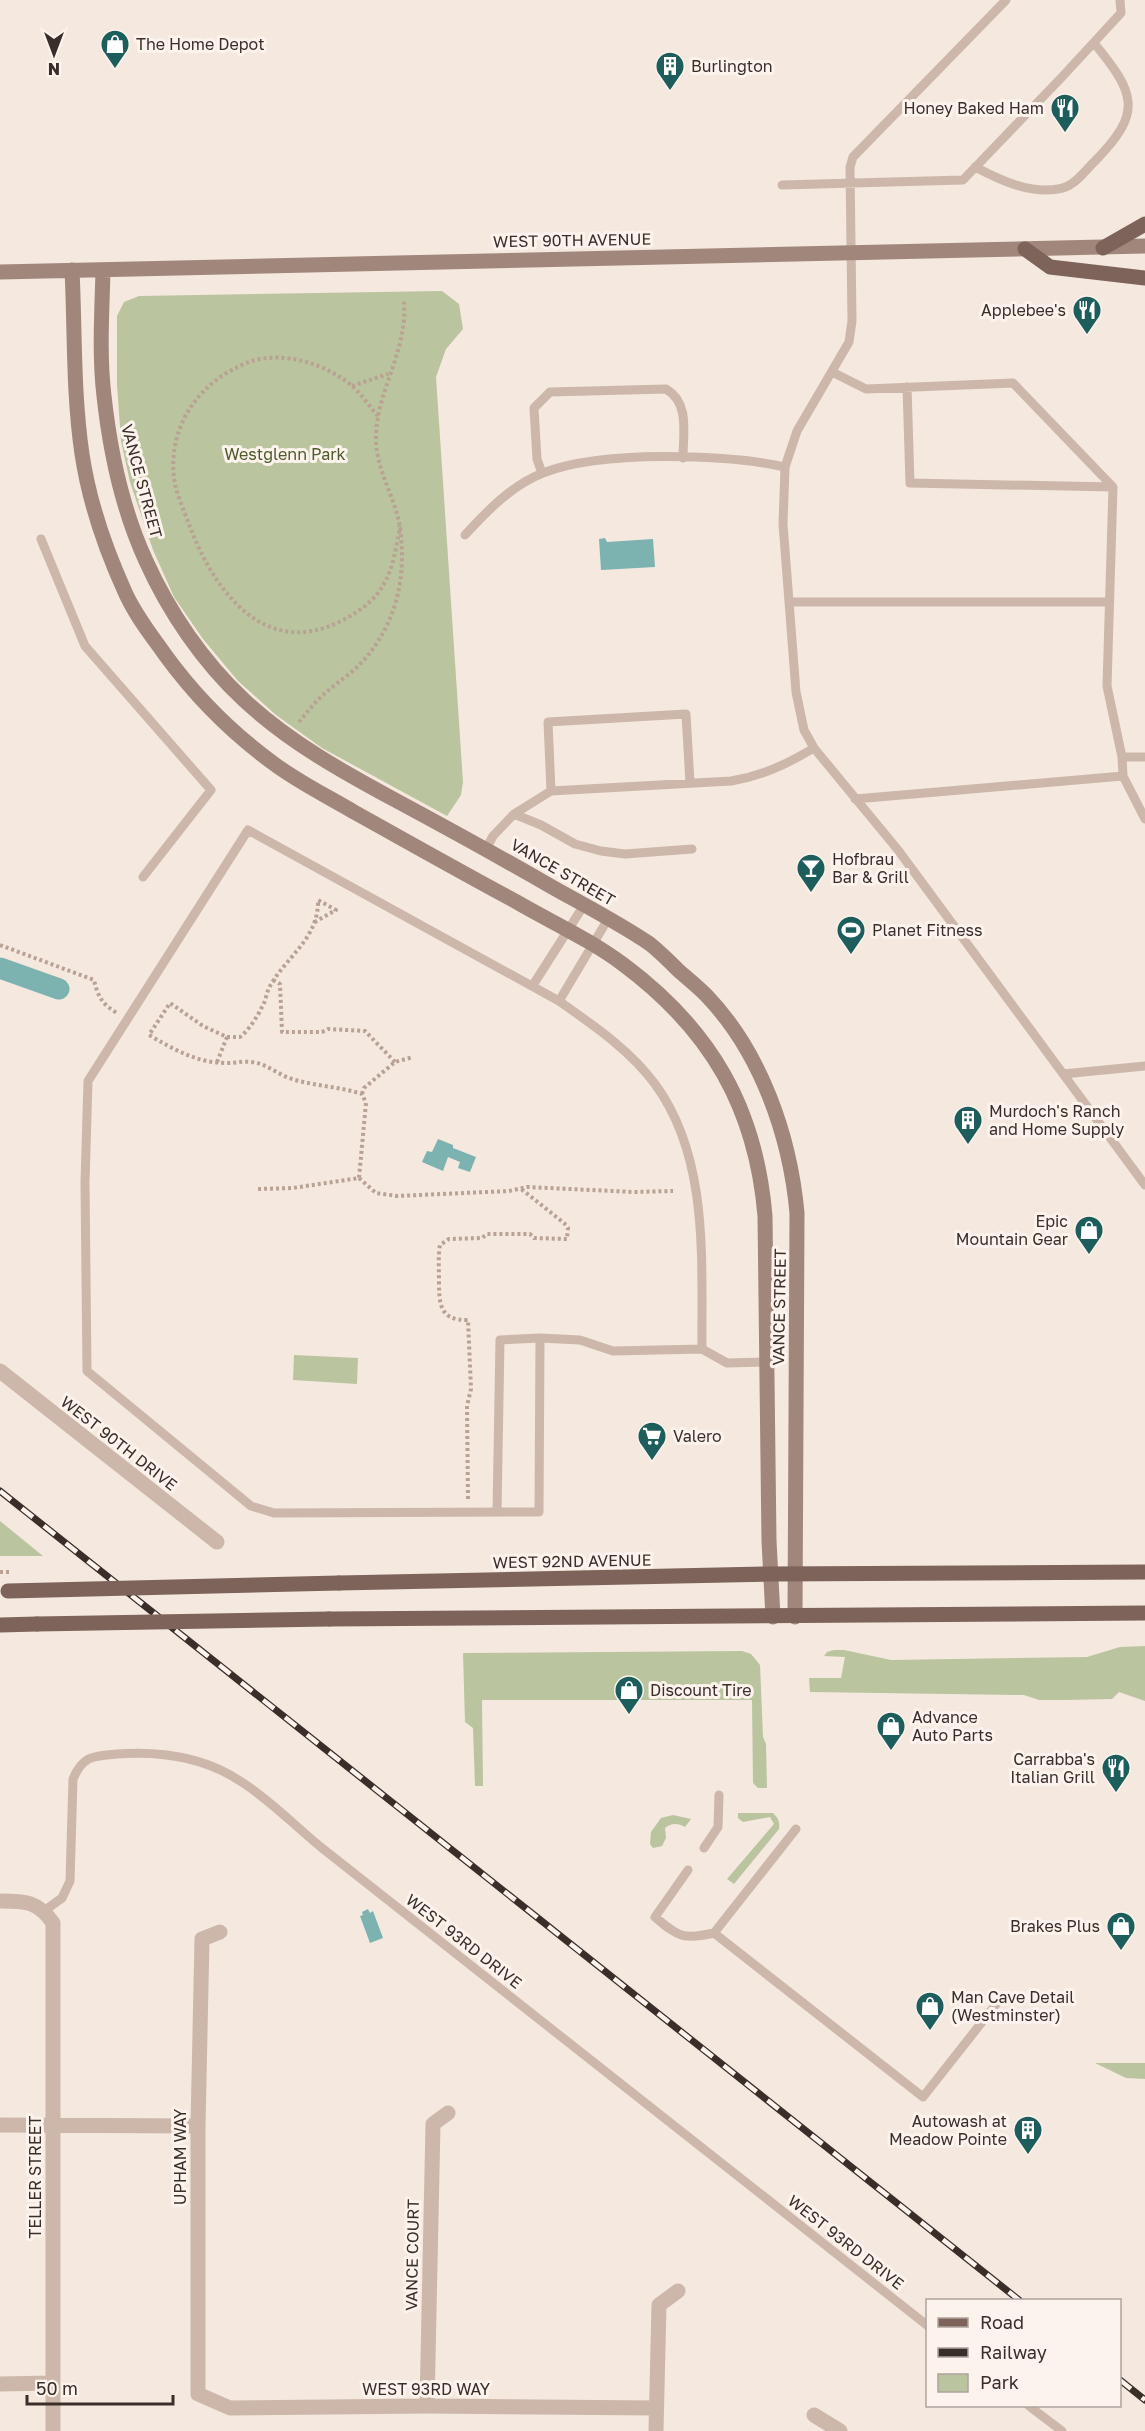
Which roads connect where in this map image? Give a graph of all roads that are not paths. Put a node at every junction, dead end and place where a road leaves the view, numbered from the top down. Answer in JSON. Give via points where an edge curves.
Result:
{"nodes":[{"id":1,"x":1006,"y":0,"type":"edge"},
{"id":2,"x":1120,"y":0,"type":"edge"},
{"id":3,"x":1094,"y":42,"type":"junction"},
{"id":4,"x":975,"y":167,"type":"junction"},
{"id":5,"x":849,"y":183,"type":"junction"},
{"id":6,"x":782,"y":185,"type":"dead end"},
{"id":7,"x":1145,"y":224,"type":"edge"},
{"id":8,"x":1145,"y":246,"type":"edge"},
{"id":9,"x":1103,"y":248,"type":"junction"},
{"id":10,"x":1025,"y":249,"type":"junction"},
{"id":11,"x":850,"y":251,"type":"junction"},
{"id":12,"x":72,"y":270,"type":"junction"},
{"id":13,"x":104,"y":270,"type":"junction"},
{"id":14,"x":0,"y":272,"type":"edge"},
{"id":15,"x":1145,"y":278,"type":"edge"},
{"id":16,"x":832,"y":372,"type":"junction"},
{"id":17,"x":907,"y":387,"type":"junction"},
{"id":18,"x":683,"y":458,"type":"junction"},
{"id":19,"x":785,"y":467,"type":"junction"},
{"id":20,"x":542,"y":473,"type":"junction"},
{"id":21,"x":1113,"y":487,"type":"junction"},
{"id":22,"x":465,"y":535,"type":"dead end"},
{"id":23,"x":41,"y":539,"type":"dead end"},
{"id":24,"x":789,"y":602,"type":"junction"},
{"id":25,"x":1109,"y":602,"type":"junction"},
{"id":26,"x":814,"y":748,"type":"junction"},
{"id":27,"x":1122,"y":757,"type":"junction"},
{"id":28,"x":1145,"y":757,"type":"edge"},
{"id":29,"x":1123,"y":776,"type":"junction"},
{"id":30,"x":690,"y":783,"type":"junction"},
{"id":31,"x":551,"y":791,"type":"junction"},
{"id":32,"x":855,"y":799,"type":"junction"},
{"id":33,"x":514,"y":814,"type":"junction"},
{"id":34,"x":1145,"y":819,"type":"edge"},
{"id":35,"x":486,"y":849,"type":"junction"},
{"id":36,"x":692,"y":849,"type":"dead end"},
{"id":37,"x":143,"y":877,"type":"dead end"},
{"id":38,"x":584,"y":905,"type":"junction"},
{"id":39,"x":608,"y":919,"type":"junction"},
{"id":40,"x":567,"y":931,"type":"junction"},
{"id":41,"x":591,"y":945,"type":"junction"},
{"id":42,"x":534,"y":985,"type":"junction"},
{"id":43,"x":559,"y":1000,"type":"junction"},
{"id":44,"x":1145,"y":1066,"type":"edge"},
{"id":45,"x":1064,"y":1074,"type":"junction"},
{"id":46,"x":1145,"y":1185,"type":"edge"},
{"id":47,"x":540,"y":1338,"type":"junction"},
{"id":48,"x":702,"y":1349,"type":"junction"},
{"id":49,"x":767,"y":1362,"type":"junction"},
{"id":50,"x":0,"y":1371,"type":"edge"},
{"id":51,"x":497,"y":1512,"type":"junction"},
{"id":52,"x":217,"y":1542,"type":"dead end"},
{"id":53,"x":1145,"y":1572,"type":"edge"},
{"id":54,"x":770,"y":1574,"type":"junction"},
{"id":55,"x":796,"y":1574,"type":"junction"},
{"id":56,"x":4,"y":1591,"type":"edge"},
{"id":57,"x":1145,"y":1613,"type":"edge"},
{"id":58,"x":773,"y":1617,"type":"junction"},
{"id":59,"x":795,"y":1617,"type":"junction"},
{"id":60,"x":0,"y":1625,"type":"edge"},
{"id":61,"x":719,"y":1795,"type":"dead end"},
{"id":62,"x":796,"y":1829,"type":"dead end"},
{"id":63,"x":704,"y":1848,"type":"dead end"},
{"id":64,"x":688,"y":1870,"type":"dead end"},
{"id":65,"x":0,"y":1901,"type":"edge"},
{"id":66,"x":49,"y":1917,"type":"junction"},
{"id":67,"x":220,"y":1932,"type":"dead end"},
{"id":68,"x":714,"y":1933,"type":"junction"},
{"id":69,"x":997,"y":2003,"type":"dead end"},
{"id":70,"x":448,"y":2113,"type":"dead end"},
{"id":71,"x":0,"y":2125,"type":"edge"},
{"id":72,"x":53,"y":2125,"type":"junction"},
{"id":73,"x":198,"y":2126,"type":"junction"},
{"id":74,"x":678,"y":2291,"type":"dead end"},
{"id":75,"x":926,"y":2325,"type":"edge"},
{"id":76,"x":53,"y":2383,"type":"junction"},
{"id":77,"x":0,"y":2384,"type":"edge"},
{"id":78,"x":198,"y":2394,"type":"joint"},
{"id":79,"x":427,"y":2406,"type":"junction"},
{"id":80,"x":1030,"y":2407,"type":"edge"},
{"id":81,"x":656,"y":2408,"type":"junction"},
{"id":82,"x":814,"y":2415,"type":"dead end"},
{"id":83,"x":53,"y":2431,"type":"edge"},
{"id":84,"x":656,"y":2431,"type":"edge"},
{"id":85,"x":840,"y":2431,"type":"edge"},
{"id":86,"x":1062,"y":2431,"type":"edge"}],
"edges":[{"from":1,"to":5,"type":"lane","via":[[853,157]]},
{"from":2,"to":3,"type":"lane","via":[[1121,12]]},
{"from":3,"to":4,"type":"lane"},
{"from":3,"to":4,"type":"lane","via":[[1126,87],[1128,101],[1127,121],[1104,153],[1072,184],[1059,189],[1013,184]]},
{"from":4,"to":5,"type":"lane","via":[[963,180]]},
{"from":5,"to":6,"type":"lane"},
{"from":5,"to":11,"type":"lane"},
{"from":7,"to":9,"type":"main road"},
{"from":8,"to":9,"type":"street","name":"WEST 90TH AVENUE"},
{"from":9,"to":10,"type":"street","name":"WEST 90TH AVENUE"},
{"from":10,"to":11,"type":"street","name":"WEST 90TH AVENUE"},
{"from":10,"to":15,"type":"main road","via":[[1050,267]]},
{"from":11,"to":13,"type":"street","name":"WEST 90TH AVENUE"},
{"from":11,"to":16,"type":"lane","via":[[849,342]]},
{"from":12,"to":13,"type":"street","name":"WEST 90TH AVENUE"},
{"from":12,"to":14,"type":"street","name":"WEST 90TH AVENUE"},
{"from":12,"to":40,"type":"street","name":"VANCE STREET","via":[[78,423],[95,516],[126,595],[185,682],[233,732],[287,774]]},
{"from":13,"to":35,"type":"street","name":"VANCE STREET","via":[[104,394],[112,446],[130,518],[172,610],[216,669],[269,721],[354,777]]},
{"from":16,"to":17,"type":"lane","via":[[866,389]]},
{"from":16,"to":19,"type":"lane","via":[[797,431]]},
{"from":17,"to":21,"type":"lane","via":[[1013,383]]},
{"from":17,"to":21,"type":"lane","via":[[910,483]]},
{"from":18,"to":19,"type":"lane","via":[[736,458]]},
{"from":18,"to":20,"type":"lane","via":[[607,460]]},
{"from":18,"to":20,"type":"lane","via":[[682,405],[677,395],[666,389],[550,392],[534,408],[537,459]]},
{"from":19,"to":24,"type":"lane","via":[[783,524]]},
{"from":20,"to":22,"type":"lane","via":[[513,490]]},
{"from":21,"to":25,"type":"lane"},
{"from":23,"to":37,"type":"lane","via":[[85,646],[211,790]]},
{"from":24,"to":25,"type":"lane"},
{"from":24,"to":26,"type":"lane","via":[[796,692],[804,730]]},
{"from":25,"to":27,"type":"lane","via":[[1107,686]]},
{"from":26,"to":30,"type":"lane","via":[[752,777]]},
{"from":26,"to":32,"type":"lane"},
{"from":27,"to":28,"type":"lane"},
{"from":27,"to":29,"type":"lane"},
{"from":29,"to":32,"type":"lane"},
{"from":29,"to":34,"type":"lane"},
{"from":30,"to":31,"type":"lane"},
{"from":30,"to":31,"type":"lane","via":[[686,714],[548,722]]},
{"from":31,"to":33,"type":"lane"},
{"from":32,"to":45,"type":"lane","via":[[902,855]]},
{"from":33,"to":35,"type":"lane"},
{"from":33,"to":36,"type":"lane","via":[[575,844],[601,851],[625,854]]},
{"from":35,"to":38,"type":"street","name":"VANCE STREET"},
{"from":38,"to":39,"type":"street","name":"VANCE STREET"},
{"from":38,"to":40,"type":"lane"},
{"from":39,"to":41,"type":"lane"},
{"from":39,"to":55,"type":"street","name":"VANCE STREET","via":[[652,946],[722,1015],[756,1068],[787,1149],[798,1213]]},
{"from":40,"to":41,"type":"street","name":"VANCE STREET"},
{"from":40,"to":42,"type":"lane"},
{"from":41,"to":43,"type":"lane"},
{"from":41,"to":49,"type":"street","name":"VANCE STREET","via":[[623,965],[692,1029],[731,1085],[746,1118],[762,1179]]},
{"from":42,"to":43,"type":"lane"},
{"from":42,"to":51,"type":"lane","via":[[248,830],[88,1081],[87,1371],[251,1506],[274,1513]]},
{"from":43,"to":48,"type":"lane","via":[[631,1058],[655,1084],[670,1110],[695,1185],[700,1226]]},
{"from":44,"to":45,"type":"lane"},
{"from":45,"to":46,"type":"lane"},
{"from":47,"to":48,"type":"lane","via":[[580,1340],[613,1351]]},
{"from":47,"to":51,"type":"lane","via":[[500,1340]]},
{"from":47,"to":51,"type":"lane","via":[[539,1512]]},
{"from":48,"to":49,"type":"lane","via":[[727,1363]]},
{"from":49,"to":54,"type":"street","name":"VANCE STREET"},
{"from":50,"to":52,"type":"street","name":"WEST 90TH DRIVE"},
{"from":53,"to":55,"type":"main road","name":"WEST 92ND AVENUE"},
{"from":54,"to":55,"type":"main road","name":"WEST 92ND AVENUE"},
{"from":54,"to":56,"type":"main road","name":"WEST 92ND AVENUE","bridge":true},
{"from":54,"to":58,"type":"street","name":"VANCE STREET"},
{"from":55,"to":59,"type":"street","name":"VANCE STREET"},
{"from":57,"to":59,"type":"main road"},
{"from":58,"to":59,"type":"main road"},
{"from":58,"to":60,"type":"main road","bridge":true,"via":[[329,1618]]},
{"from":61,"to":63,"type":"lane","via":[[718,1827]]},
{"from":62,"to":68,"type":"lane"},
{"from":64,"to":68,"type":"lane","via":[[655,1917],[674,1934],[692,1939]]},
{"from":65,"to":66,"type":"street","via":[[27,1901]]},
{"from":66,"to":72,"type":"street","name":"TELLER STREET"},
{"from":66,"to":75,"type":"lane","name":"WEST 93RD DRIVE","via":[[70,1881],[73,1779],[84,1760],[130,1753],[166,1755],[194,1760],[240,1780]]},
{"from":67,"to":73,"type":"street","name":"UPHAM WAY","via":[[202,1939]]},
{"from":68,"to":69,"type":"lane","via":[[922,2097]]},
{"from":70,"to":79,"type":"street","name":"VANCE COURT","via":[[433,2124]]},
{"from":71,"to":72,"type":"street"},
{"from":72,"to":73,"type":"street"},
{"from":72,"to":76,"type":"street","name":"TELLER STREET"},
{"from":73,"to":78,"type":"street","name":"UPHAM WAY"},
{"from":74,"to":81,"type":"street","via":[[658,2305]]},
{"from":76,"to":77,"type":"street"},
{"from":76,"to":83,"type":"street","name":"TELLER STREET"},
{"from":78,"to":79,"type":"street","name":"WEST 93RD WAY","via":[[230,2409]]},
{"from":79,"to":81,"type":"street","name":"WEST 93RD WAY"},
{"from":80,"to":86,"type":"lane"},
{"from":81,"to":84,"type":"street"},
{"from":82,"to":85,"type":"street"}]}
